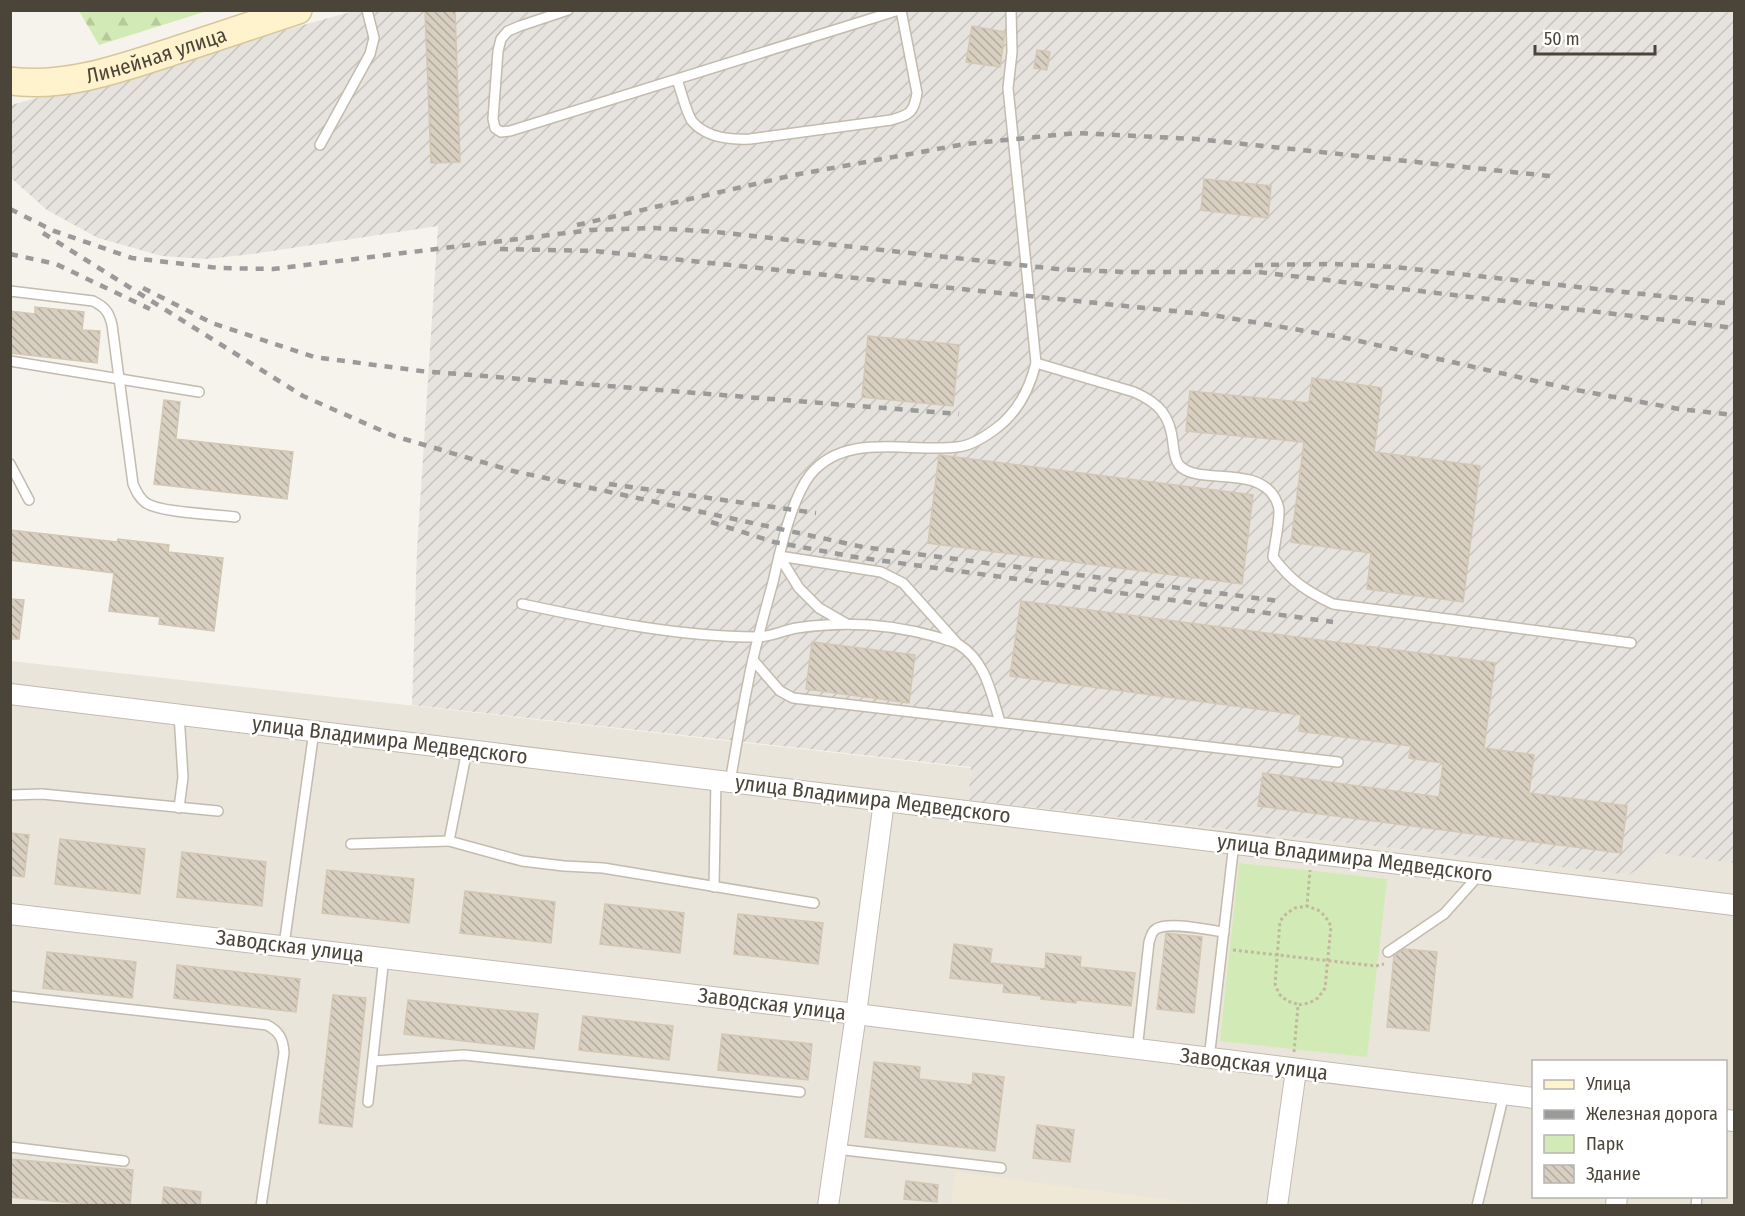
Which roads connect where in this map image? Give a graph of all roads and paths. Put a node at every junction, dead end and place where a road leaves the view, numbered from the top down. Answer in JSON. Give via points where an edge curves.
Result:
{"nodes":[{"id":1,"x":298,"y":10,"type":"edge"},
{"id":2,"x":367,"y":10,"type":"edge"},
{"id":3,"x":568,"y":10,"type":"edge"},
{"id":4,"x":900,"y":10,"type":"edge"},
{"id":5,"x":1011,"y":10,"type":"edge"},
{"id":6,"x":677,"y":80,"type":"junction"},
{"id":7,"x":10,"y":81,"type":"edge"},
{"id":8,"x":320,"y":145,"type":"dead end"},
{"id":9,"x":10,"y":291,"type":"edge"},
{"id":10,"x":10,"y":361,"type":"edge"},
{"id":11,"x":1036,"y":363,"type":"junction"},
{"id":12,"x":119,"y":379,"type":"junction"},
{"id":13,"x":199,"y":392,"type":"dead end"},
{"id":14,"x":10,"y":464,"type":"edge"},
{"id":15,"x":29,"y":500,"type":"dead end"},
{"id":16,"x":235,"y":517,"type":"dead end"},
{"id":17,"x":779,"y":556,"type":"junction"},
{"id":18,"x":522,"y":604,"type":"dead end"},
{"id":19,"x":847,"y":624,"type":"junction"},
{"id":20,"x":759,"y":637,"type":"junction"},
{"id":21,"x":957,"y":643,"type":"junction"},
{"id":22,"x":1631,"y":643,"type":"dead end"},
{"id":23,"x":753,"y":660,"type":"junction"},
{"id":24,"x":10,"y":694,"type":"edge"},
{"id":25,"x":179,"y":714,"type":"junction"},
{"id":26,"x":1000,"y":722,"type":"junction"},
{"id":27,"x":314,"y":731,"type":"junction"},
{"id":28,"x":466,"y":750,"type":"junction"},
{"id":29,"x":1338,"y":762,"type":"dead end"},
{"id":30,"x":723,"y":781,"type":"junction"},
{"id":31,"x":10,"y":795,"type":"edge"},
{"id":32,"x":884,"y":801,"type":"junction"},
{"id":33,"x":178,"y":808,"type":"junction"},
{"id":34,"x":218,"y":811,"type":"dead end"},
{"id":35,"x":448,"y":841,"type":"junction"},
{"id":36,"x":1234,"y":843,"type":"junction"},
{"id":37,"x":351,"y":844,"type":"dead end"},
{"id":38,"x":1312,"y":853,"type":"junction"},
{"id":39,"x":1481,"y":874,"type":"junction"},
{"id":40,"x":714,"y":887,"type":"junction"},
{"id":41,"x":814,"y":903,"type":"dead end"},
{"id":42,"x":1734,"y":905,"type":"edge"},
{"id":43,"x":1307,"y":906,"type":"junction"},
{"id":44,"x":10,"y":914,"type":"edge"},
{"id":45,"x":1224,"y":932,"type":"junction"},
{"id":46,"x":284,"y":945,"type":"junction"},
{"id":47,"x":1222,"y":949,"type":"junction"},
{"id":48,"x":1388,"y":952,"type":"joint"},
{"id":49,"x":1277,"y":955,"type":"junction"},
{"id":50,"x":384,"y":957,"type":"junction"},
{"id":51,"x":1327,"y":961,"type":"junction"},
{"id":52,"x":10,"y":996,"type":"edge"},
{"id":53,"x":1298,"y":1005,"type":"junction"},
{"id":54,"x":856,"y":1014,"type":"junction"},
{"id":55,"x":1137,"y":1050,"type":"junction"},
{"id":56,"x":1209,"y":1059,"type":"junction"},
{"id":57,"x":373,"y":1061,"type":"junction"},
{"id":58,"x":1294,"y":1070,"type":"junction"},
{"id":59,"x":800,"y":1092,"type":"dead end"},
{"id":60,"x":1504,"y":1094,"type":"junction"},
{"id":61,"x":1532,"y":1098,"type":"edge"},
{"id":62,"x":368,"y":1102,"type":"dead end"},
{"id":63,"x":10,"y":1147,"type":"edge"},
{"id":64,"x":836,"y":1149,"type":"junction"},
{"id":65,"x":124,"y":1161,"type":"dead end"},
{"id":66,"x":1001,"y":1168,"type":"dead end"},
{"id":67,"x":261,"y":1206,"type":"edge"},
{"id":68,"x":828,"y":1206,"type":"edge"},
{"id":69,"x":1277,"y":1206,"type":"edge"},
{"id":70,"x":1477,"y":1206,"type":"edge"}],
"edges":[{"from":1,"to":7,"type":"street","name":"Линейная улица","via":[[124,67],[68,80]]},
{"from":2,"to":8,"type":"lane","via":[[374,38],[370,54]]},
{"from":3,"to":6,"type":"lane","via":[[508,31],[501,39],[493,119],[495,128],[501,132]]},
{"from":4,"to":6,"type":"lane"},
{"from":4,"to":6,"type":"lane","via":[[917,93],[908,115],[728,140],[707,132],[692,120]]},
{"from":5,"to":11,"type":"lane","via":[[1008,88]]},
{"from":9,"to":12,"type":"lane","via":[[93,301],[103,306],[110,314]]},
{"from":10,"to":12,"type":"lane"},
{"from":11,"to":17,"type":"lane","via":[[1021,403],[1004,423],[982,438],[958,447],[862,448],[825,461],[801,489]]},
{"from":11,"to":22,"type":"lane","via":[[1150,399],[1167,418],[1174,454],[1186,472],[1253,480],[1264,486],[1280,508],[1273,556],[1305,590],[1333,604]]},
{"from":12,"to":13,"type":"lane"},
{"from":12,"to":16,"type":"lane","via":[[137,494],[146,503],[162,508]]},
{"from":14,"to":15,"type":"lane"},
{"from":17,"to":19,"type":"lane","via":[[799,588],[819,608]]},
{"from":17,"to":20,"type":"lane"},
{"from":17,"to":21,"type":"lane","via":[[892,576],[903,583]]},
{"from":18,"to":20,"type":"lane","via":[[649,628]]},
{"from":19,"to":20,"type":"lane"},
{"from":19,"to":21,"type":"lane","via":[[924,633]]},
{"from":20,"to":23,"type":"lane"},
{"from":21,"to":26,"type":"lane","via":[[984,670]]},
{"from":23,"to":26,"type":"lane","via":[[780,691],[793,698]]},
{"from":23,"to":30,"type":"lane"},
{"from":24,"to":25,"type":"street","name":"улица Владимира Медведского"},
{"from":25,"to":27,"type":"street","name":"улица Владимира Медведского"},
{"from":25,"to":33,"type":"lane","via":[[183,777]]},
{"from":26,"to":29,"type":"lane"},
{"from":27,"to":28,"type":"street","name":"улица Владимира Медведского"},
{"from":27,"to":46,"type":"lane"},
{"from":28,"to":30,"type":"street","name":"улица Владимира Медведского"},
{"from":28,"to":35,"type":"lane"},
{"from":30,"to":32,"type":"street","name":"улица Владимира Медведского"},
{"from":30,"to":40,"type":"lane"},
{"from":31,"to":33,"type":"lane","via":[[42,794]]},
{"from":32,"to":36,"type":"street","name":"улица Владимира Медведского"},
{"from":32,"to":54,"type":"street"},
{"from":33,"to":34,"type":"lane"},
{"from":35,"to":37,"type":"lane"},
{"from":35,"to":40,"type":"lane","via":[[522,861],[603,868]]},
{"from":36,"to":38,"type":"street","name":"улица Владимира Медведского"},
{"from":36,"to":45,"type":"lane"},
{"from":38,"to":39,"type":"street","name":"улица Владимира Медведского"},
{"from":38,"to":43,"type":"path"},
{"from":39,"to":42,"type":"street","name":"улица Владимира Медведского"},
{"from":39,"to":48,"type":"lane","via":[[1443,914]]},
{"from":40,"to":41,"type":"lane"},
{"from":43,"to":49,"type":"path","via":[[1294,908],[1280,921]]},
{"from":43,"to":51,"type":"path","via":[[1318,910],[1331,926]]},
{"from":44,"to":46,"type":"street","name":"Заводская улица"},
{"from":45,"to":47,"type":"lane"},
{"from":45,"to":55,"type":"lane","via":[[1167,926],[1153,932]]},
{"from":46,"to":50,"type":"street","name":"Заводская улица"},
{"from":47,"to":49,"type":"path"},
{"from":47,"to":56,"type":"lane"},
{"from":48,"to":51,"type":"path","via":[[1381,966]]},
{"from":49,"to":51,"type":"path"},
{"from":49,"to":53,"type":"path","via":[[1275,984],[1279,994]]},
{"from":50,"to":54,"type":"street","name":"Заводская улица"},
{"from":50,"to":57,"type":"lane"},
{"from":51,"to":53,"type":"path","via":[[1324,988],[1318,998]]},
{"from":52,"to":67,"type":"lane","via":[[267,1025],[276,1030],[283,1040],[284,1053]]},
{"from":53,"to":58,"type":"path"},
{"from":54,"to":55,"type":"street","name":"Заводская улица"},
{"from":54,"to":64,"type":"street"},
{"from":55,"to":56,"type":"street","name":"Заводская улица"},
{"from":56,"to":58,"type":"street","name":"Заводская улица"},
{"from":57,"to":59,"type":"lane","via":[[464,1055]]},
{"from":57,"to":62,"type":"lane"},
{"from":58,"to":60,"type":"street","name":"Заводская улица"},
{"from":58,"to":69,"type":"street"},
{"from":60,"to":61,"type":"street","name":"Заводская улица"},
{"from":60,"to":70,"type":"lane"},
{"from":63,"to":65,"type":"lane"},
{"from":64,"to":66,"type":"lane"},
{"from":64,"to":68,"type":"street"}]}
